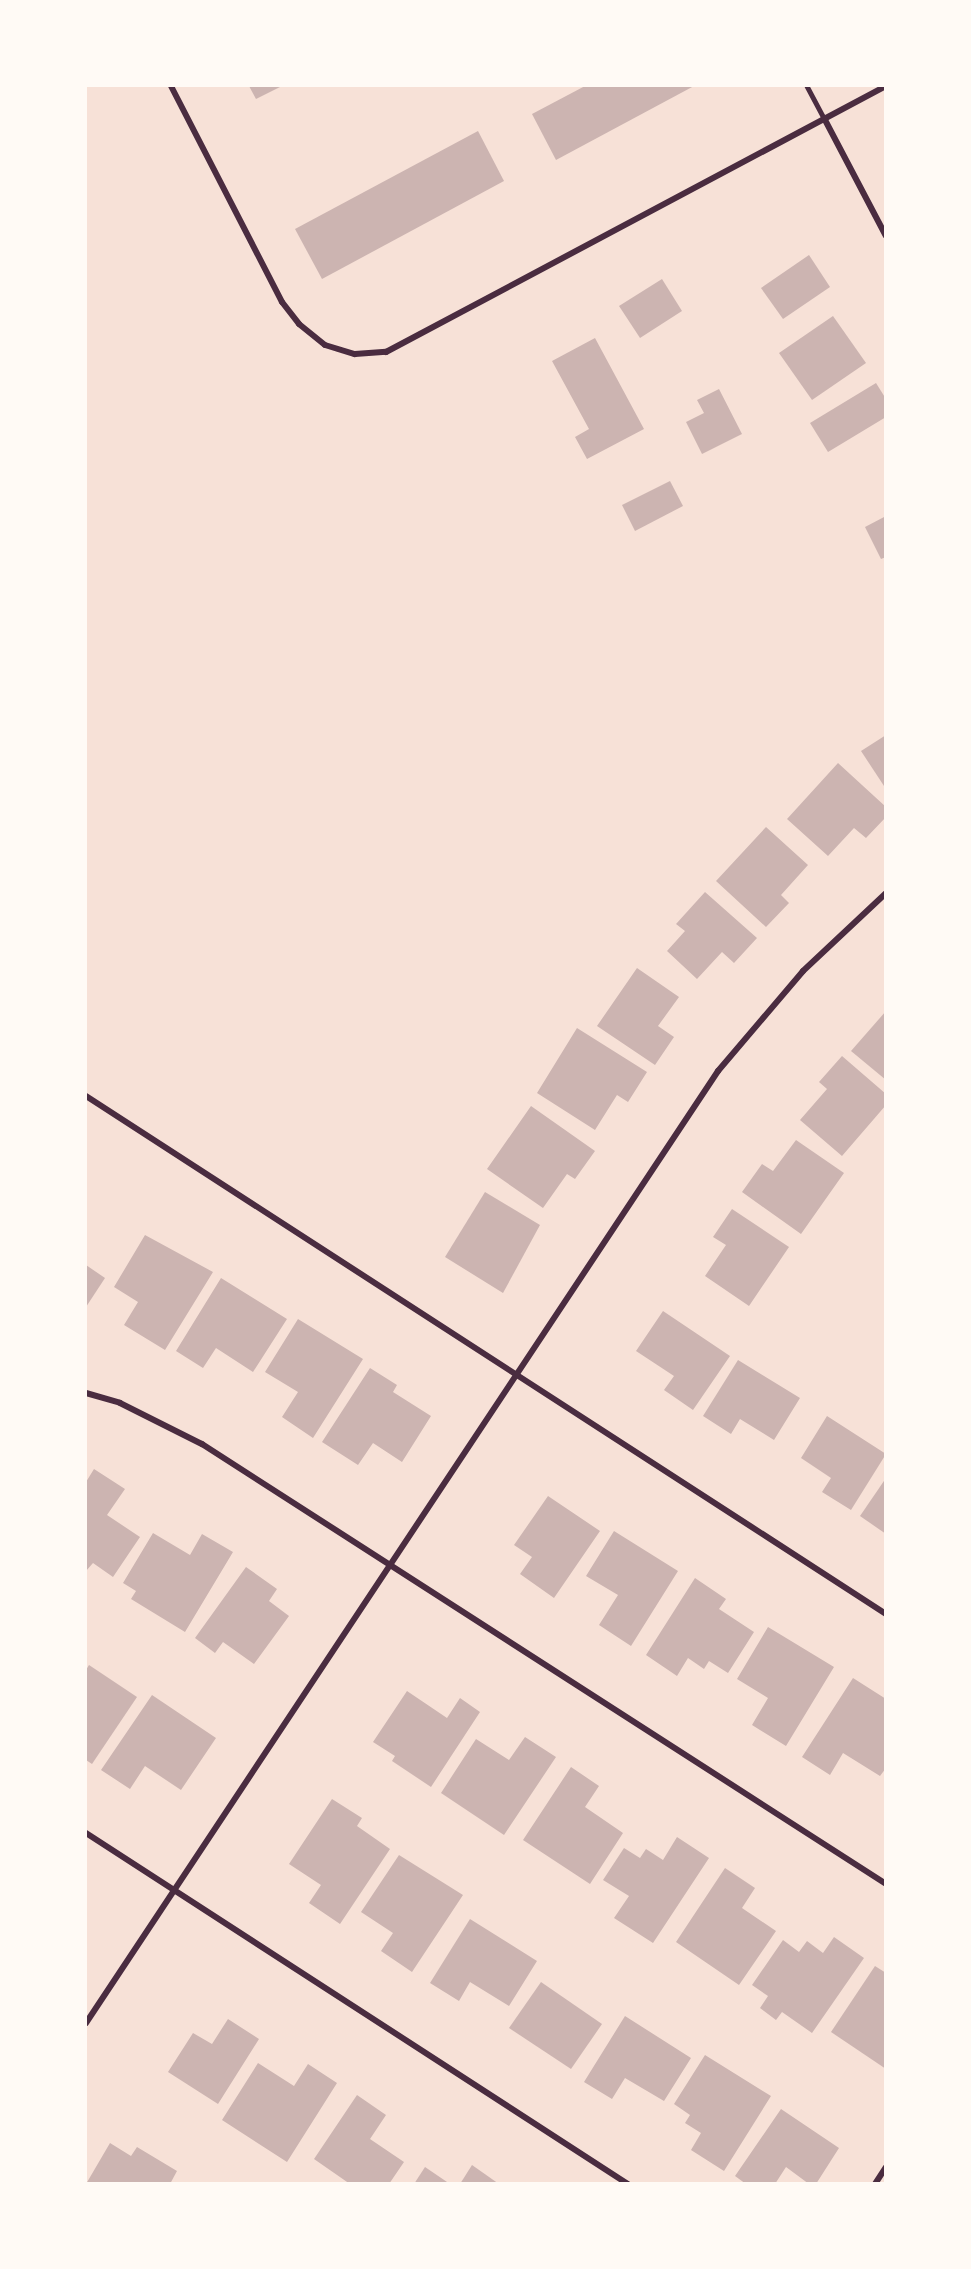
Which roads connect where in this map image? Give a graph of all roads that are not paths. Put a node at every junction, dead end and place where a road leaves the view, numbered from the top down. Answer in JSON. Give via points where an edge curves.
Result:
{"nodes":[{"id":1,"x":171,"y":86,"type":"edge"},
{"id":2,"x":807,"y":86,"type":"edge"},
{"id":3,"x":885,"y":86,"type":"edge"},
{"id":4,"x":824,"y":118,"type":"junction"},
{"id":5,"x":885,"y":236,"type":"edge"},
{"id":6,"x":885,"y":893,"type":"edge"},
{"id":7,"x":86,"y":1096,"type":"edge"},
{"id":8,"x":517,"y":1375,"type":"junction"},
{"id":9,"x":86,"y":1393,"type":"edge"},
{"id":10,"x":392,"y":1564,"type":"junction"},
{"id":11,"x":885,"y":1614,"type":"edge"},
{"id":12,"x":86,"y":1833,"type":"edge"},
{"id":13,"x":885,"y":1884,"type":"edge"},
{"id":14,"x":174,"y":1891,"type":"junction"},
{"id":15,"x":86,"y":2023,"type":"edge"},
{"id":16,"x":885,"y":2167,"type":"edge"},
{"id":17,"x":628,"y":2184,"type":"edge"},
{"id":18,"x":875,"y":2184,"type":"edge"}],
"edges":[{"from":1,"to":4,"type":"street","via":[[282,302],[299,324],[325,345],[355,354],[386,352]]},
{"from":2,"to":4,"type":"lane"},
{"from":3,"to":4,"type":"street"},
{"from":4,"to":5,"type":"street"},
{"from":6,"to":8,"type":"street","via":[[803,971],[718,1071]]},
{"from":7,"to":8,"type":"street"},
{"from":8,"to":10,"type":"street"},
{"from":8,"to":11,"type":"street"},
{"from":9,"to":10,"type":"street","via":[[120,1403],[202,1444]]},
{"from":10,"to":13,"type":"street"},
{"from":10,"to":14,"type":"street"},
{"from":12,"to":14,"type":"street"},
{"from":14,"to":15,"type":"street"},
{"from":14,"to":17,"type":"street"},
{"from":16,"to":18,"type":"street"}]}
